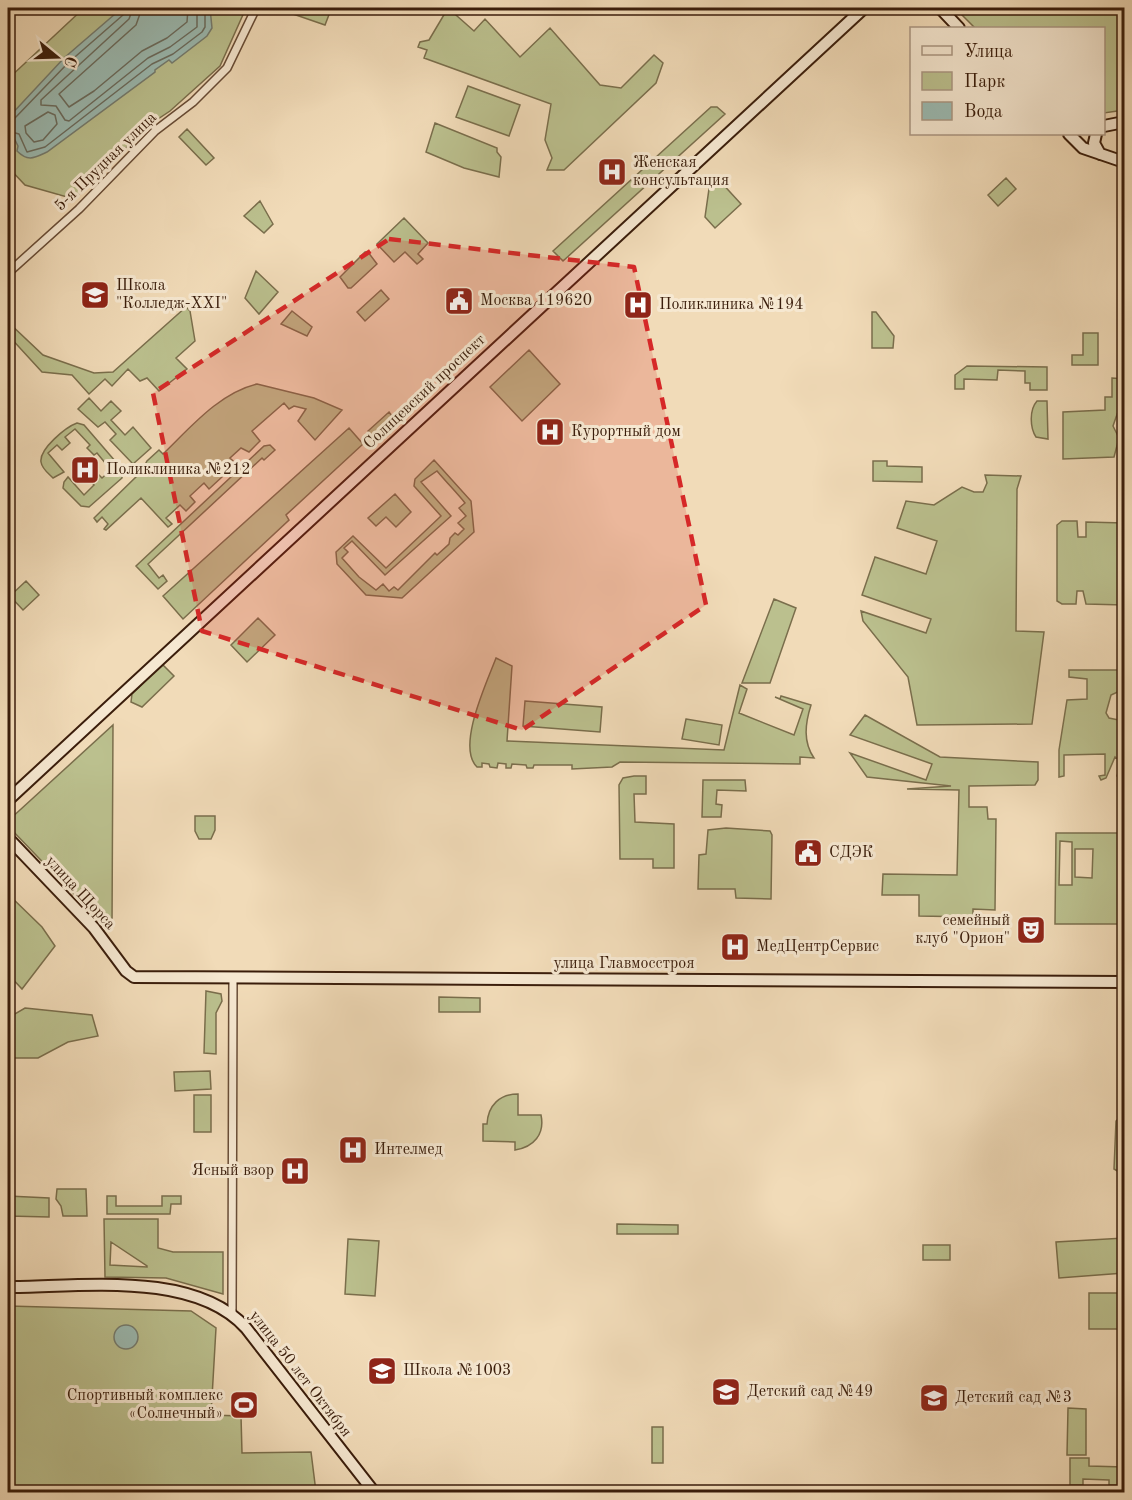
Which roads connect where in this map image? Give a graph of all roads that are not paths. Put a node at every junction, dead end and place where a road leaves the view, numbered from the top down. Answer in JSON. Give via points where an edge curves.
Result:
{"nodes":[{"id":1,"x":256,"y":8,"type":"edge"},
{"id":2,"x":864,"y":8,"type":"edge"},
{"id":3,"x":940,"y":8,"type":"edge"},
{"id":4,"x":958,"y":27,"type":"edge"},
{"id":5,"x":1125,"y":122,"type":"edge"},
{"id":6,"x":1105,"y":126,"type":"edge"},
{"id":7,"x":1070,"y":135,"type":"edge"},
{"id":8,"x":1096,"y":135,"type":"edge"},
{"id":9,"x":1100,"y":154,"type":"junction"},
{"id":10,"x":1125,"y":162,"type":"edge"},
{"id":11,"x":8,"y":273,"type":"edge"},
{"id":12,"x":8,"y":800,"type":"edge"},
{"id":13,"x":8,"y":838,"type":"edge"},
{"id":14,"x":126,"y":971,"type":"joint"},
{"id":15,"x":233,"y":977,"type":"junction"},
{"id":16,"x":1125,"y":982,"type":"edge"},
{"id":17,"x":8,"y":1287,"type":"edge"},
{"id":18,"x":232,"y":1312,"type":"junction"},
{"id":19,"x":374,"y":1492,"type":"edge"}],
"edges":[{"from":1,"to":11,"type":"street","name":"5-я Прудная улица","via":[[227,68],[193,102],[155,131]]},
{"from":2,"to":12,"type":"street","name":"Солнцевский проспект"},
{"from":3,"to":4,"type":"street"},
{"from":5,"to":6,"type":"street"},
{"from":7,"to":9,"type":"street","via":[[1083,148]]},
{"from":8,"to":9,"type":"street","via":[[1094,143]]},
{"from":9,"to":10,"type":"street"},
{"from":13,"to":14,"type":"street","name":"улица Щорса","via":[[94,928]]},
{"from":14,"to":15,"type":"street","name":"улица Главмосстроя","via":[[134,977]]},
{"from":15,"to":16,"type":"street","name":"улица Главмосстроя"},
{"from":15,"to":18,"type":"street"},
{"from":17,"to":18,"type":"street","name":"улица 50 лет Октября","via":[[158,1289],[204,1298]]},
{"from":18,"to":19,"type":"street","name":"улица 50 лет Октября"}]}
